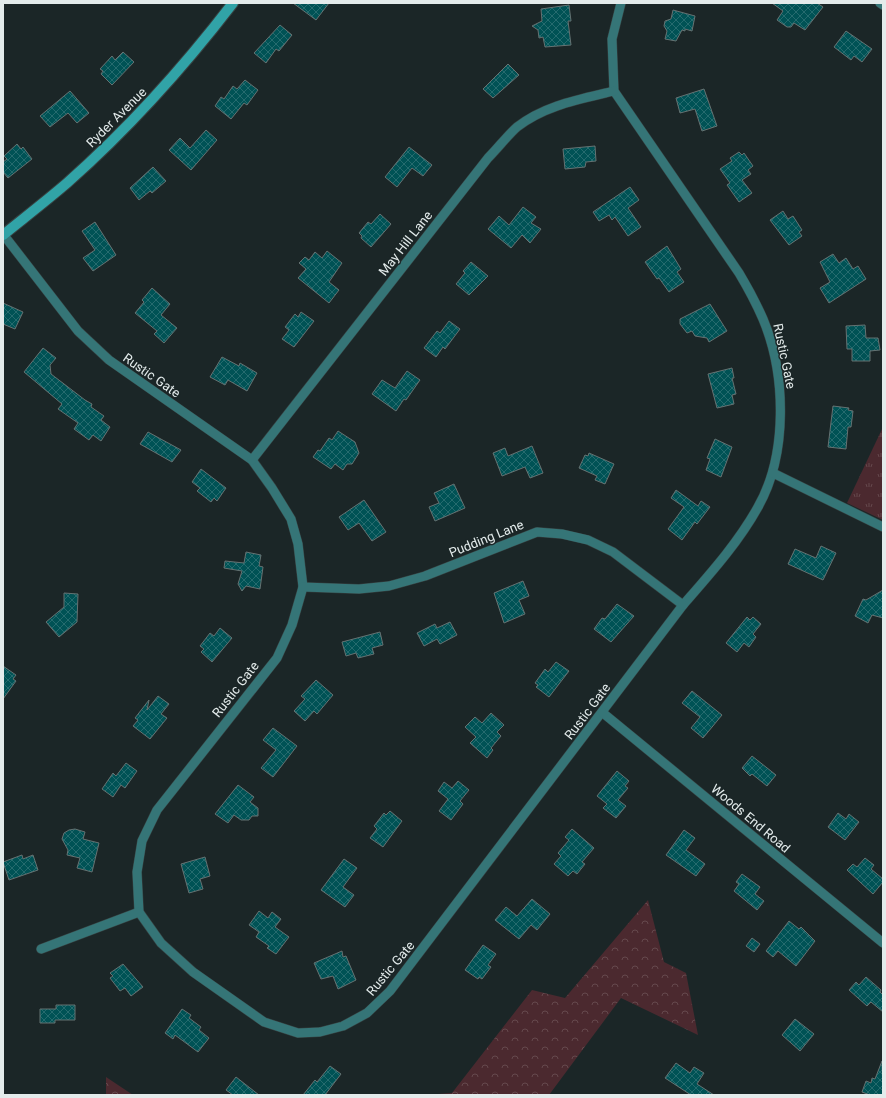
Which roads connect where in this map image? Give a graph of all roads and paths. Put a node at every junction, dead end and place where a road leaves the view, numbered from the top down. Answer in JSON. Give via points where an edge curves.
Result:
{"nodes":[{"id":1,"x":233,"y":3,"type":"edge"},
{"id":2,"x":621,"y":3,"type":"edge"},
{"id":3,"x":880,"y":3,"type":"edge"},
{"id":4,"x":883,"y":5,"type":"edge"},
{"id":5,"x":614,"y":91,"type":"junction"},
{"id":6,"x":3,"y":234,"type":"edge"},
{"id":7,"x":252,"y":460,"type":"junction"},
{"id":8,"x":773,"y":473,"type":"junction"},
{"id":9,"x":883,"y":527,"type":"edge"},
{"id":10,"x":303,"y":587,"type":"junction"},
{"id":11,"x":683,"y":606,"type":"junction"},
{"id":12,"x":603,"y":712,"type":"junction"},
{"id":13,"x":139,"y":912,"type":"junction"},
{"id":14,"x":883,"y":943,"type":"edge"},
{"id":15,"x":41,"y":949,"type":"dead end"}],
"edges":[{"from":1,"to":6,"type":"street","name":"Ryder Avenue","via":[[165,86],[119,134],[66,184]]},
{"from":2,"to":5,"type":"street","via":[[612,39]]},
{"from":3,"to":4,"type":"street"},
{"from":5,"to":7,"type":"street","name":"May Hill Lane","via":[[546,110],[518,127],[488,158]]},
{"from":5,"to":8,"type":"street","name":"Rustic Gate","via":[[739,273],[764,320],[780,382],[781,417]]},
{"from":6,"to":7,"type":"street","name":"Rustic Gate","via":[[78,332],[109,360]]},
{"from":7,"to":10,"type":"street","name":"Rustic Gate","via":[[291,519],[298,544]]},
{"from":8,"to":9,"type":"street"},
{"from":8,"to":11,"type":"street","name":"Rustic Gate","via":[[759,506],[740,535]]},
{"from":10,"to":11,"type":"street","name":"Pudding Lane","via":[[359,589],[389,586],[425,576],[537,532],[588,540],[613,552]]},
{"from":10,"to":13,"type":"street","name":"Rustic Gate","via":[[292,626],[277,658],[157,810],[142,841],[136,872]]},
{"from":11,"to":12,"type":"street","name":"Rustic Gate"},
{"from":12,"to":13,"type":"street","name":"Rustic Gate","via":[[390,992],[367,1013],[343,1026],[320,1032],[298,1033],[264,1022],[193,972],[161,943]]},
{"from":12,"to":14,"type":"street","name":"Woods End Road"},
{"from":13,"to":15,"type":"street"}]}
